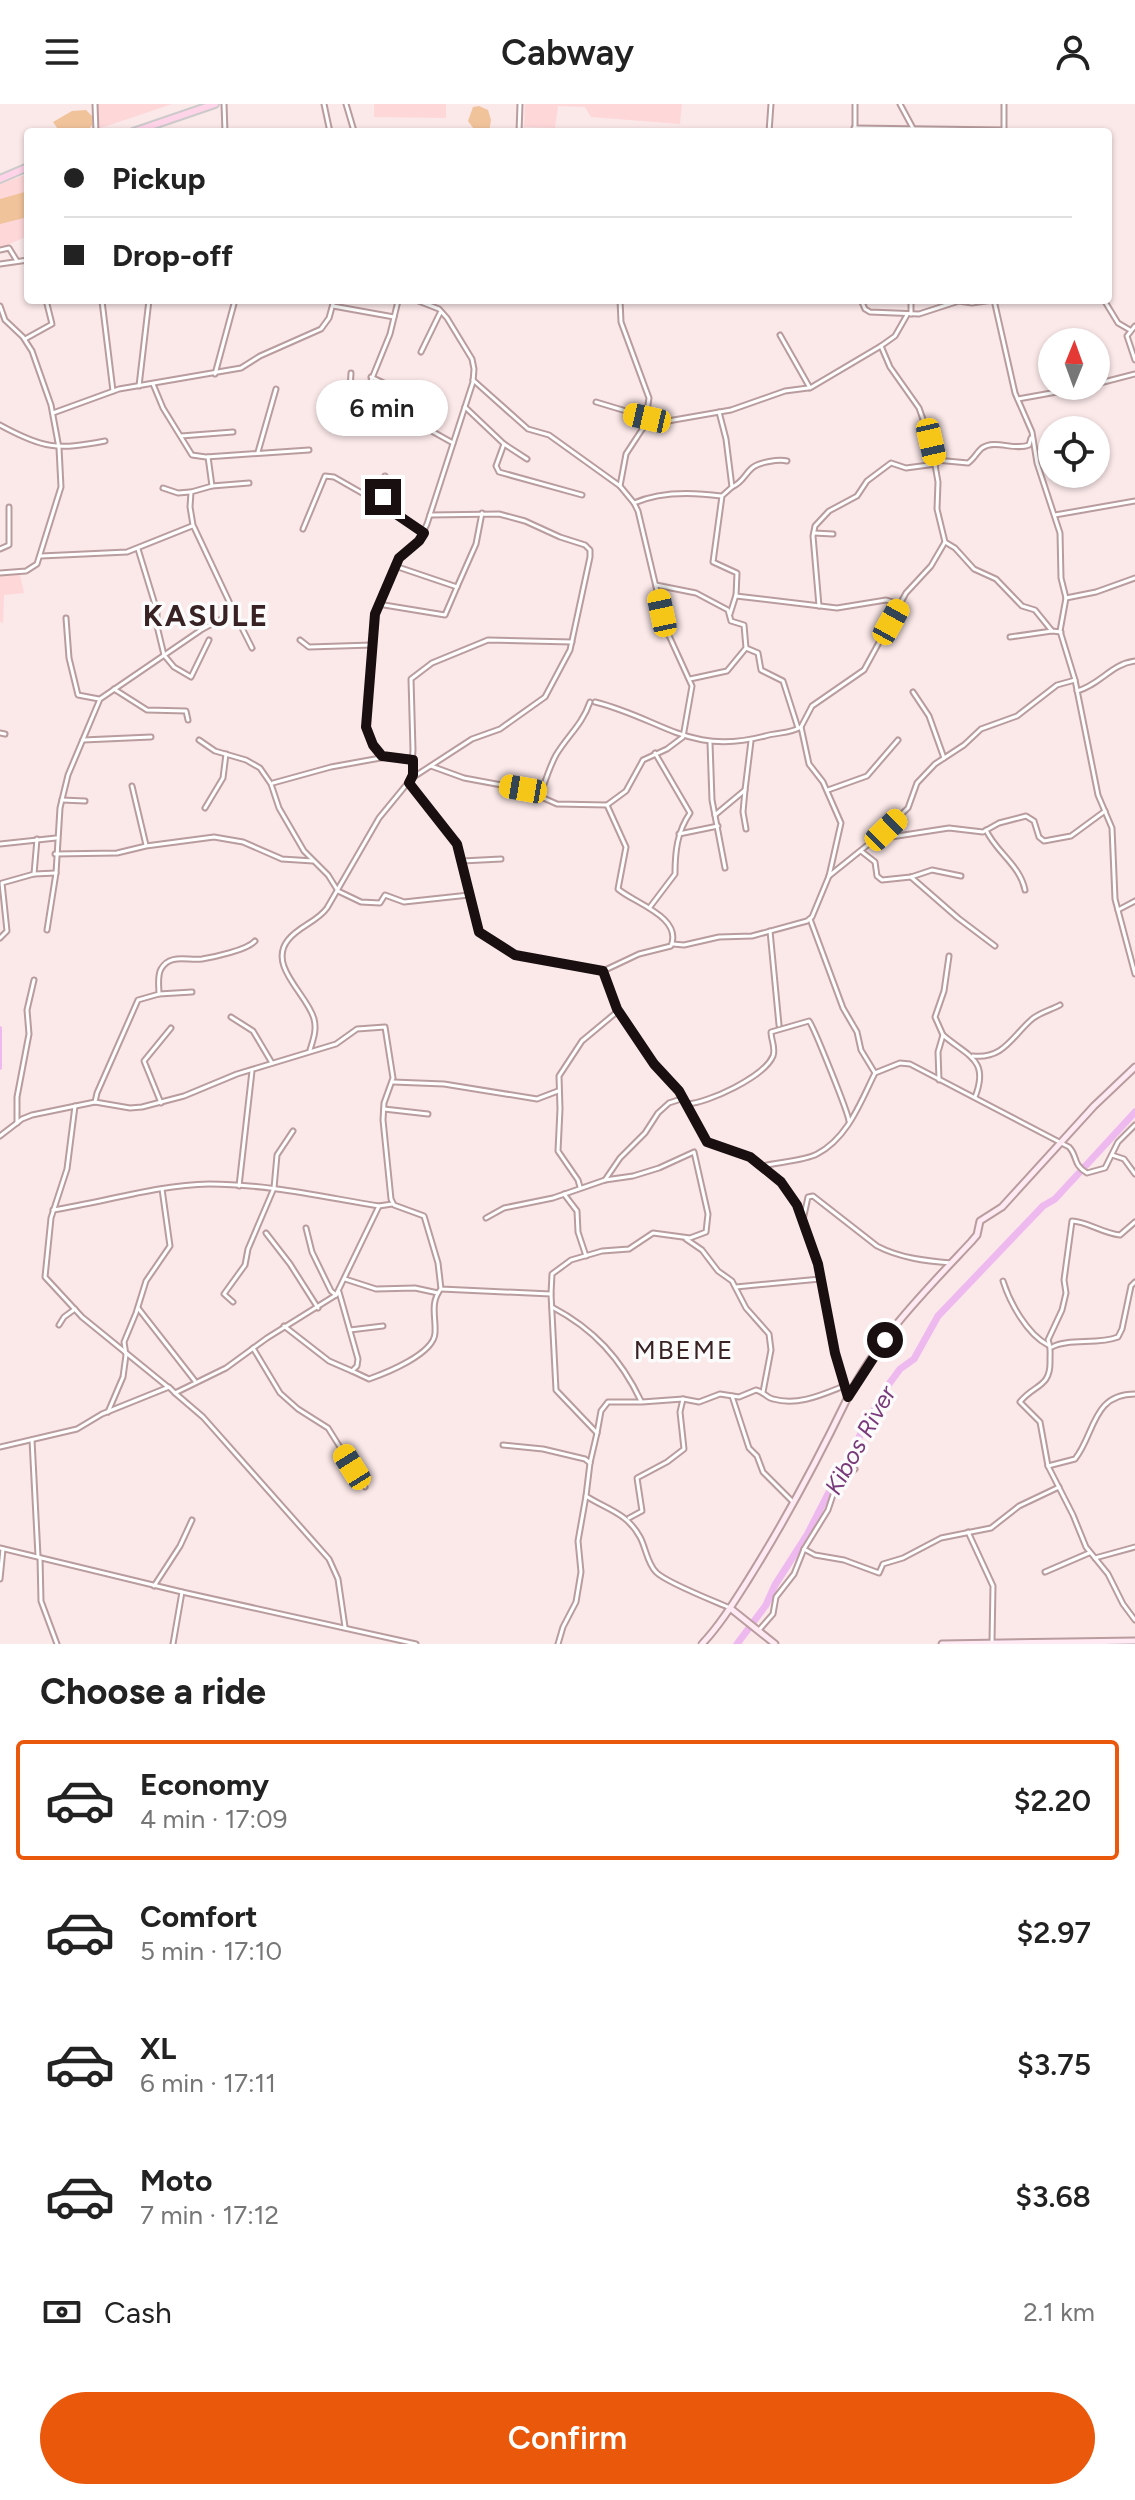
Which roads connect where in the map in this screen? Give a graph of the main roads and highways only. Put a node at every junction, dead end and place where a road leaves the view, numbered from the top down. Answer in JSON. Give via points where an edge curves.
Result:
{"nodes":[{"id":1,"x":215,"y":104,"type":"edge"},
{"id":2,"x":145,"y":128,"type":"edge"},
{"id":3,"x":24,"y":169,"type":"edge"},
{"id":4,"x":0,"y":179,"type":"edge"},
{"id":5,"x":1135,"y":1067,"type":"edge"},
{"id":6,"x":730,"y":1608,"type":"junction"},
{"id":7,"x":1135,"y":1641,"type":"edge"},
{"id":8,"x":702,"y":1644,"type":"edge"},
{"id":9,"x":775,"y":1644,"type":"edge"},
{"id":10,"x":942,"y":1644,"type":"edge"}],
"edges":[{"from":1,"to":2,"type":"main road"},
{"from":3,"to":4,"type":"main road"},
{"from":5,"to":6,"type":"main road","via":[[1002,1207],[980,1221],[977,1235],[899,1321],[848,1397],[765,1557]]},
{"from":6,"to":8,"type":"main road"},
{"from":6,"to":9,"type":"main road"},
{"from":7,"to":10,"type":"main road"}]}
